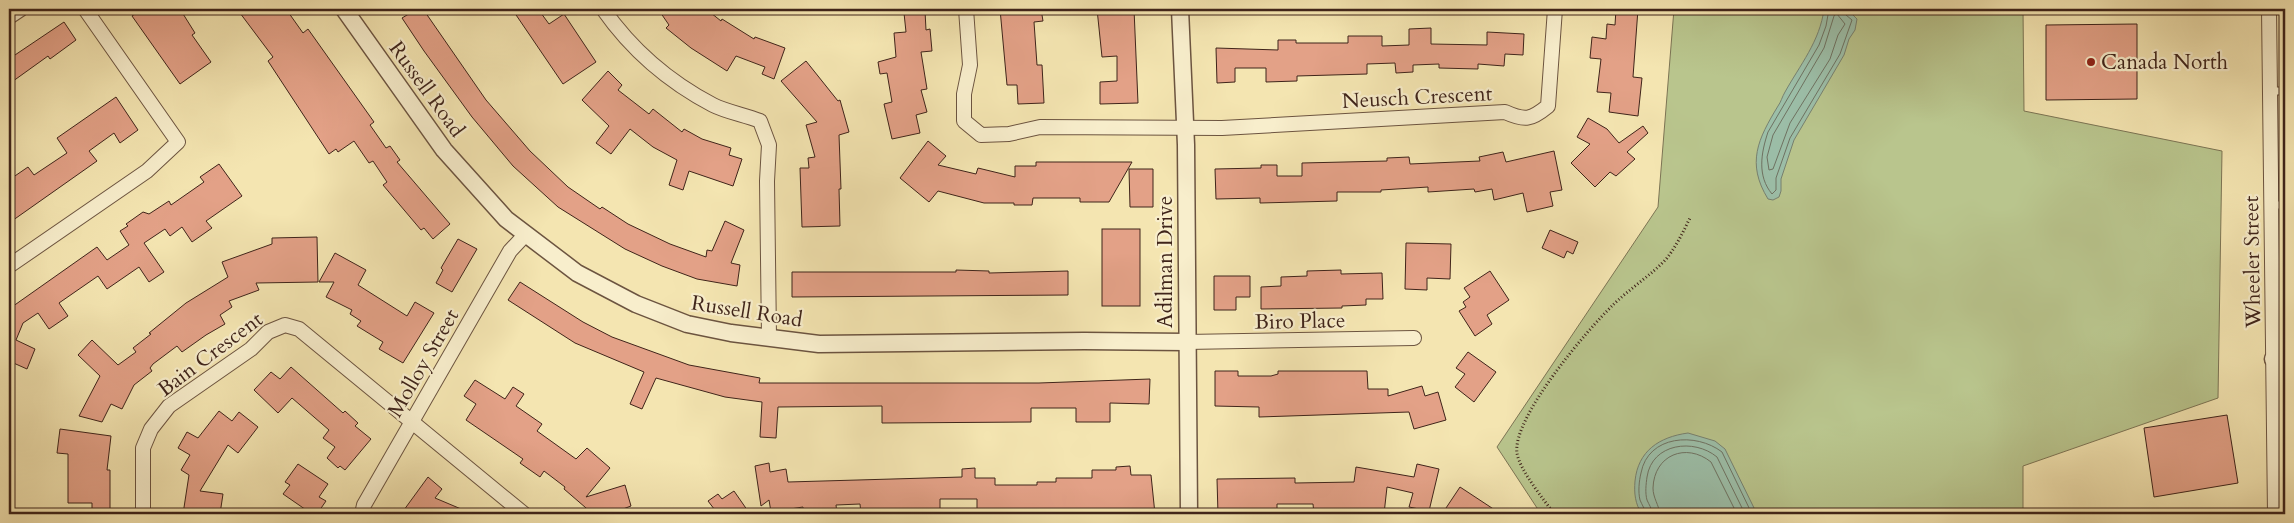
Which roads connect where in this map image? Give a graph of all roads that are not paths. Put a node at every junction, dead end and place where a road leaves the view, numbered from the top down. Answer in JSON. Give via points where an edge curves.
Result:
{"nodes":[{"id":1,"x":21,"y":9,"type":"edge"},
{"id":2,"x":85,"y":9,"type":"edge"},
{"id":3,"x":344,"y":9,"type":"edge"},
{"id":4,"x":603,"y":9,"type":"edge"},
{"id":5,"x":966,"y":9,"type":"edge"},
{"id":6,"x":1180,"y":9,"type":"edge"},
{"id":7,"x":1555,"y":9,"type":"edge"},
{"id":8,"x":2269,"y":9,"type":"edge"},
{"id":9,"x":9,"y":17,"type":"edge"},
{"id":10,"x":2285,"y":90,"type":"edge"},
{"id":11,"x":2270,"y":91,"type":"junction"},
{"id":12,"x":1185,"y":126,"type":"junction"},
{"id":13,"x":2285,"y":205,"type":"edge"},
{"id":14,"x":2271,"y":206,"type":"junction"},
{"id":15,"x":525,"y":235,"type":"junction"},
{"id":16,"x":9,"y":266,"type":"edge"},
{"id":17,"x":768,"y":337,"type":"junction"},
{"id":18,"x":1414,"y":338,"type":"dead end"},
{"id":19,"x":1186,"y":342,"type":"junction"},
{"id":20,"x":2279,"y":359,"type":"edge"},
{"id":21,"x":412,"y":423,"type":"junction"},
{"id":22,"x":2279,"y":430,"type":"edge"},
{"id":23,"x":143,"y":514,"type":"edge"},
{"id":24,"x":362,"y":514,"type":"edge"},
{"id":25,"x":524,"y":514,"type":"edge"},
{"id":26,"x":1189,"y":514,"type":"edge"},
{"id":27,"x":2275,"y":514,"type":"edge"}],
"edges":[{"from":1,"to":9,"type":"street"},
{"from":2,"to":16,"type":"street","via":[[178,142],[147,171]]},
{"from":3,"to":15,"type":"street","name":"Russell Road","via":[[444,150],[488,200]]},
{"from":4,"to":17,"type":"street","via":[[616,28],[662,74],[714,106],[760,121],[769,145]]},
{"from":5,"to":12,"type":"street","name":"Neusch Crescent","via":[[970,65],[964,94],[964,121],[981,135],[1009,134],[1040,127]]},
{"from":6,"to":12,"type":"street","name":"Adilman Drive"},
{"from":7,"to":12,"type":"street","name":"Neusch Crescent","via":[[1548,106],[1536,116],[1521,119],[1505,112],[1222,128]]},
{"from":8,"to":11,"type":"street","name":"Wheeler Street"},
{"from":10,"to":11,"type":"lane"},
{"from":11,"to":14,"type":"street","name":"Wheeler Street"},
{"from":12,"to":19,"type":"street","name":"Adilman Drive"},
{"from":13,"to":14,"type":"lane"},
{"from":14,"to":20,"type":"street","name":"Wheeler Street"},
{"from":15,"to":17,"type":"street","name":"Russell Road","via":[[577,273],[636,304],[686,324]]},
{"from":15,"to":21,"type":"street","name":"Molloy Street","via":[[510,251]]},
{"from":17,"to":19,"type":"street","name":"Russell Road","via":[[819,344]]},
{"from":18,"to":19,"type":"street","name":"Biro Place"},
{"from":19,"to":26,"type":"street","name":"Adilman Drive"},
{"from":20,"to":22,"type":"street","name":"Wheeler Street"},
{"from":21,"to":23,"type":"street","name":"Bain Crescent","via":[[299,329],[285,325],[268,332],[251,349],[169,406],[151,429],[143,448]]},
{"from":21,"to":24,"type":"street","name":"Molloy Street","via":[[364,505]]},
{"from":21,"to":25,"type":"street","name":"Bain Crescent"},
{"from":22,"to":27,"type":"street","name":"Wheeler Street"}]}
